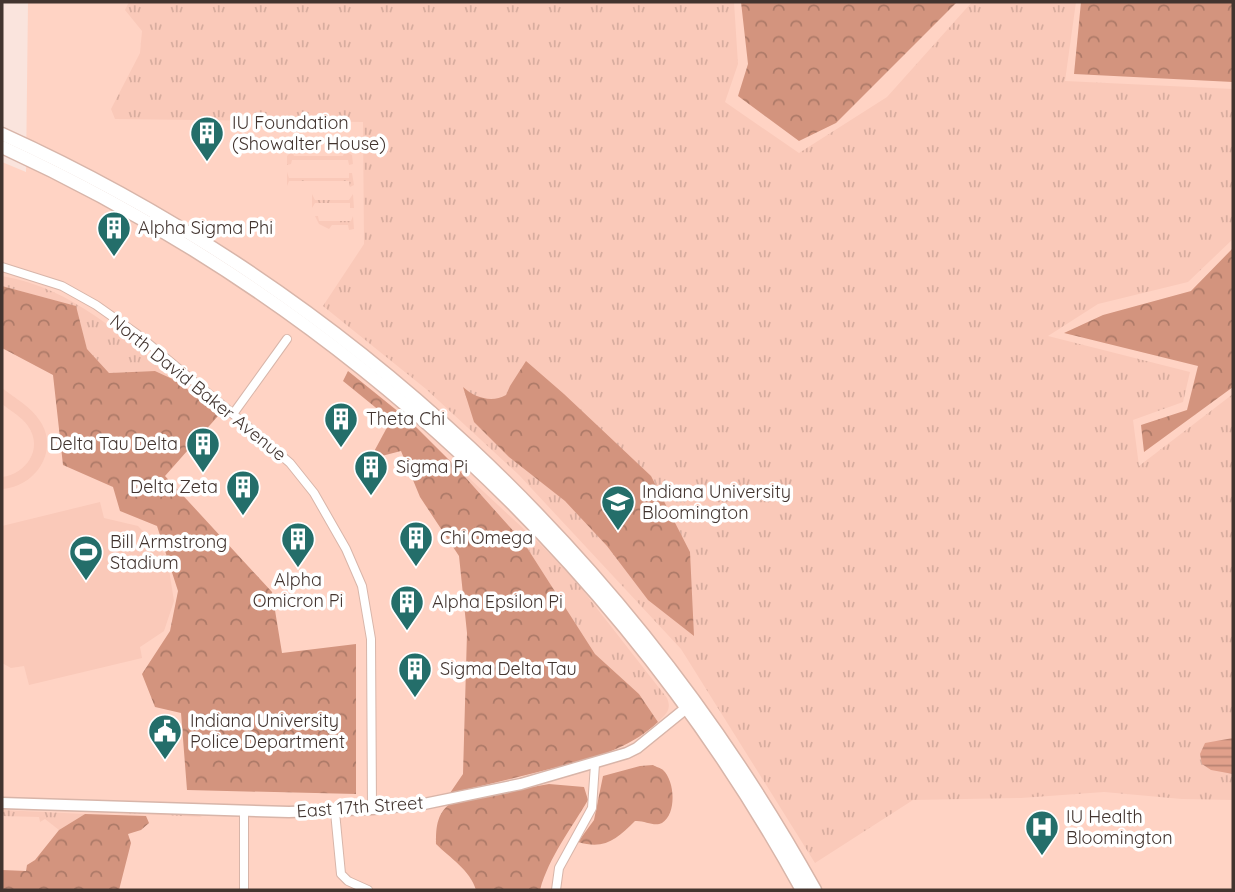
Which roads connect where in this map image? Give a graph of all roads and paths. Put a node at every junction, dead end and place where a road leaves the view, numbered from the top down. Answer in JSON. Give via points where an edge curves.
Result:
{"nodes":[{"id":1,"x":2,"y":134,"type":"edge"},
{"id":2,"x":2,"y":147,"type":"edge"},
{"id":3,"x":2,"y":267,"type":"edge"},
{"id":4,"x":304,"y":318,"type":"junction"},
{"id":5,"x":287,"y":339,"type":"dead end"},
{"id":6,"x":233,"y":414,"type":"junction"},
{"id":7,"x":691,"y":705,"type":"junction"},
{"id":8,"x":596,"y":764,"type":"junction"},
{"id":9,"x":2,"y":803,"type":"edge"},
{"id":10,"x":372,"y":809,"type":"junction"},
{"id":11,"x":244,"y":810,"type":"junction"},
{"id":12,"x":335,"y":812,"type":"junction"},
{"id":13,"x":244,"y":890,"type":"edge"},
{"id":14,"x":368,"y":890,"type":"edge"},
{"id":15,"x":556,"y":890,"type":"edge"},
{"id":16,"x":802,"y":890,"type":"edge"},
{"id":17,"x":815,"y":890,"type":"edge"}],
"edges":[{"from":1,"to":4,"type":"highway","via":[[176,225]]},
{"from":2,"to":4,"type":"highway","via":[[159,229]]},
{"from":3,"to":6,"type":"street","name":"North David Baker Avenue","via":[[62,286],[96,305]]},
{"from":4,"to":7,"type":"highway","via":[[517,508]]},
{"from":5,"to":6,"type":"street"},
{"from":6,"to":10,"type":"street","name":"North David Baker Avenue","via":[[290,463],[314,493],[362,586],[371,639]]},
{"from":7,"to":8,"type":"main road","name":"East 17th Street","via":[[637,748]]},
{"from":7,"to":16,"type":"highway"},
{"from":7,"to":17,"type":"highway","via":[[759,794]]},
{"from":8,"to":10,"type":"main road","name":"East 17th Street","via":[[469,796]]},
{"from":8,"to":15,"type":"street","via":[[592,808],[559,868]]},
{"from":9,"to":11,"type":"main road","name":"East 17th Street"},
{"from":10,"to":12,"type":"main road","name":"East 17th Street"},
{"from":11,"to":12,"type":"main road","name":"East 17th Street"},
{"from":11,"to":13,"type":"street"},
{"from":12,"to":14,"type":"street","via":[[341,874]]}]}
